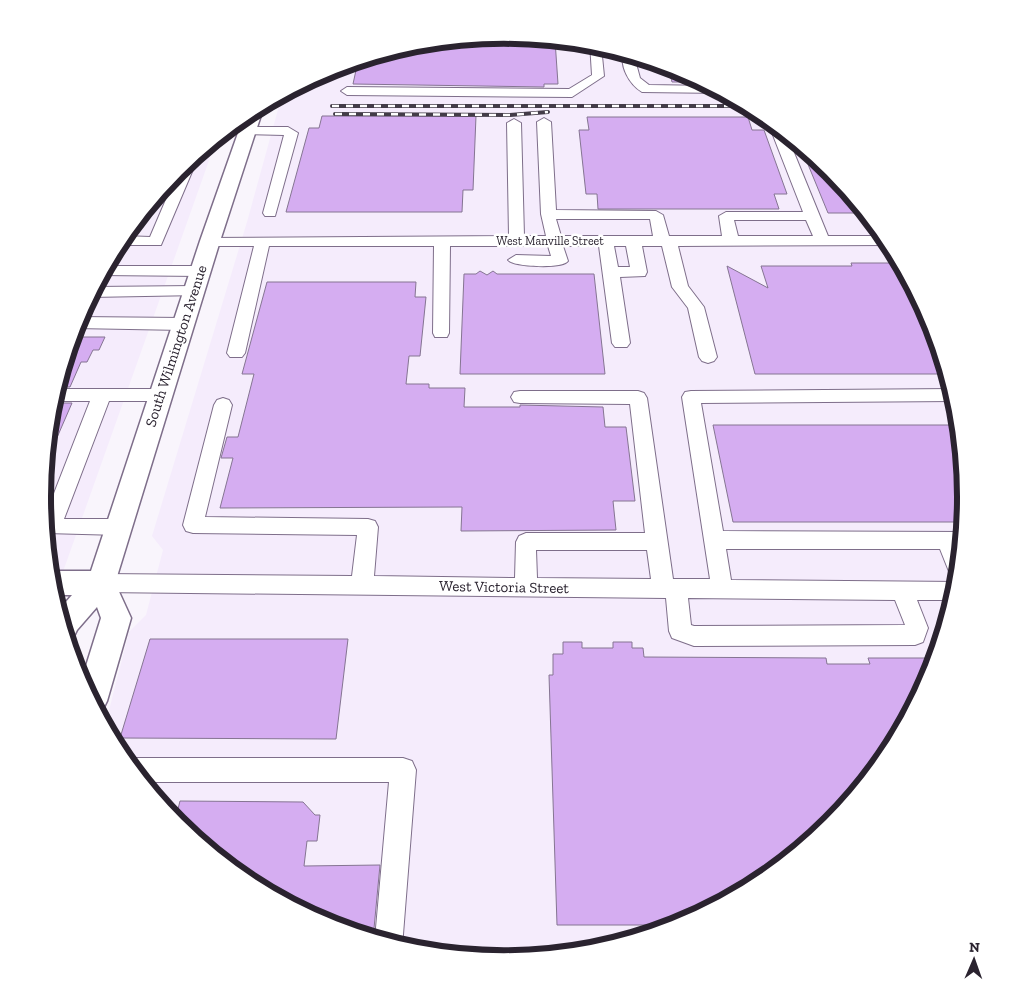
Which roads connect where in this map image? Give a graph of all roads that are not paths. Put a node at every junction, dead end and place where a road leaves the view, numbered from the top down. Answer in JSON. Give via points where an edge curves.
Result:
{"nodes":[{"id":1,"x":596,"y":53,"type":"edge"},
{"id":2,"x":629,"y":61,"type":"edge"},
{"id":3,"x":702,"y":90,"type":"edge"},
{"id":4,"x":347,"y":91,"type":"dead end"},
{"id":5,"x":252,"y":120,"type":"edge"},
{"id":6,"x":544,"y":122,"type":"dead end"},
{"id":7,"x":514,"y":123,"type":"dead end"},
{"id":8,"x":246,"y":124,"type":"edge"},
{"id":9,"x":781,"y":138,"type":"edge"},
{"id":10,"x":182,"y":179,"type":"edge"},
{"id":11,"x":270,"y":213,"type":"dead end"},
{"id":12,"x":548,"y":214,"type":"junction"},
{"id":13,"x":812,"y":216,"type":"junction"},
{"id":14,"x":131,"y":240,"type":"edge"},
{"id":15,"x":210,"y":241,"type":"junction"},
{"id":16,"x":262,"y":241,"type":"junction"},
{"id":17,"x":442,"y":241,"type":"junction"},
{"id":18,"x":517,"y":241,"type":"junction"},
{"id":19,"x":554,"y":241,"type":"junction"},
{"id":20,"x":606,"y":241,"type":"junction"},
{"id":21,"x":633,"y":241,"type":"junction"},
{"id":22,"x":665,"y":241,"type":"junction"},
{"id":23,"x":731,"y":241,"type":"junction"},
{"id":24,"x":822,"y":241,"type":"junction"},
{"id":25,"x":879,"y":241,"type":"edge"},
{"id":26,"x":516,"y":260,"type":"dead end"},
{"id":27,"x":200,"y":271,"type":"junction"},
{"id":28,"x":112,"y":272,"type":"edge"},
{"id":29,"x":611,"y":272,"type":"junction"},
{"id":30,"x":101,"y":292,"type":"edge"},
{"id":31,"x":194,"y":292,"type":"junction"},
{"id":32,"x":85,"y":324,"type":"edge"},
{"id":33,"x":183,"y":324,"type":"junction"},
{"id":34,"x":441,"y":332,"type":"dead end"},
{"id":35,"x":621,"y":343,"type":"dead end"},
{"id":36,"x":236,"y":353,"type":"dead end"},
{"id":37,"x":708,"y":357,"type":"dead end"},
{"id":38,"x":62,"y":395,"type":"edge"},
{"id":39,"x":102,"y":395,"type":"junction"},
{"id":40,"x":161,"y":395,"type":"junction"},
{"id":41,"x":947,"y":395,"type":"edge"},
{"id":42,"x":520,"y":397,"type":"dead end"},
{"id":43,"x":223,"y":405,"type":"dead end"},
{"id":44,"x":52,"y":525,"type":"edge"},
{"id":45,"x":52,"y":527,"type":"edge"},
{"id":46,"x":119,"y":527,"type":"junction"},
{"id":47,"x":714,"y":540,"type":"junction"},
{"id":48,"x":955,"y":540,"type":"edge"},
{"id":49,"x":658,"y":541,"type":"junction"},
{"id":50,"x":59,"y":583,"type":"edge"},
{"id":51,"x":101,"y":583,"type":"junction"},
{"id":52,"x":362,"y":585,"type":"junction"},
{"id":53,"x":526,"y":587,"type":"junction"},
{"id":54,"x":670,"y":588,"type":"junction"},
{"id":55,"x":722,"y":589,"type":"junction"},
{"id":56,"x":902,"y":591,"type":"junction"},
{"id":57,"x":949,"y":591,"type":"edge"},
{"id":58,"x":68,"y":620,"type":"edge"},
{"id":59,"x":94,"y":690,"type":"edge"},
{"id":60,"x":142,"y":770,"type":"edge"},
{"id":61,"x":390,"y":937,"type":"edge"}],
"edges":[{"from":1,"to":4,"type":"street","via":[[598,76],[572,93]]},
{"from":2,"to":3,"type":"street","via":[[631,74],[646,89]]},
{"from":5,"to":11,"type":"street","via":[[290,133]]},
{"from":6,"to":12,"type":"street"},
{"from":7,"to":18,"type":"street"},
{"from":8,"to":15,"type":"main road","name":"South Wilmington Avenue"},
{"from":9,"to":13,"type":"street"},
{"from":10,"to":14,"type":"street","via":[[156,242]]},
{"from":12,"to":19,"type":"street"},
{"from":12,"to":22,"type":"street","via":[[656,215]]},
{"from":13,"to":23,"type":"street","via":[[726,216]]},
{"from":13,"to":24,"type":"street"},
{"from":15,"to":16,"type":"street","name":"West Manville Street"},
{"from":15,"to":27,"type":"main road","name":"South Wilmington Avenue"},
{"from":16,"to":17,"type":"street","name":"West Manville Street"},
{"from":16,"to":36,"type":"street"},
{"from":17,"to":18,"type":"street","name":"West Manville Street"},
{"from":17,"to":34,"type":"street"},
{"from":18,"to":19,"type":"street","name":"West Manville Street"},
{"from":19,"to":20,"type":"street","name":"West Manville Street"},
{"from":19,"to":26,"type":"street","via":[[560,261]]},
{"from":20,"to":21,"type":"street","name":"West Manville Street"},
{"from":20,"to":29,"type":"street"},
{"from":21,"to":22,"type":"street","name":"West Manville Street"},
{"from":21,"to":29,"type":"street","via":[[639,272]]},
{"from":22,"to":23,"type":"street","name":"West Manville Street"},
{"from":22,"to":37,"type":"street","via":[[680,287],[696,307]]},
{"from":23,"to":24,"type":"street","name":"West Manville Street"},
{"from":24,"to":25,"type":"street","name":"West Manville Street"},
{"from":27,"to":28,"type":"street"},
{"from":27,"to":31,"type":"main road","name":"South Wilmington Avenue"},
{"from":29,"to":35,"type":"street"},
{"from":30,"to":31,"type":"street"},
{"from":31,"to":33,"type":"main road","name":"South Wilmington Avenue"},
{"from":32,"to":33,"type":"street"},
{"from":33,"to":40,"type":"main road","name":"South Wilmington Avenue"},
{"from":38,"to":39,"type":"street"},
{"from":39,"to":40,"type":"street"},
{"from":39,"to":44,"type":"street"},
{"from":40,"to":46,"type":"main road","name":"South Wilmington Avenue"},
{"from":41,"to":47,"type":"street","via":[[692,397]]},
{"from":42,"to":49,"type":"street","via":[[638,398]]},
{"from":43,"to":52,"type":"street","via":[[193,525],[368,527]]},
{"from":45,"to":46,"type":"street"},
{"from":46,"to":51,"type":"main road","name":"South Wilmington Avenue"},
{"from":47,"to":48,"type":"street"},
{"from":47,"to":55,"type":"street"},
{"from":49,"to":53,"type":"street","via":[[526,542]]},
{"from":49,"to":54,"type":"street"},
{"from":50,"to":51,"type":"main road","name":"West Victoria Street"},
{"from":51,"to":52,"type":"street","name":"West Victoria Street"},
{"from":51,"to":58,"type":"main road","name":"South Wilmington Avenue"},
{"from":51,"to":59,"type":"main road","via":[[116,618]]},
{"from":52,"to":53,"type":"street","name":"West Victoria Street"},
{"from":53,"to":54,"type":"street","name":"West Victoria Street"},
{"from":54,"to":55,"type":"street","name":"West Victoria Street"},
{"from":54,"to":56,"type":"street","via":[[680,630],[694,636],[915,635],[917,628]]},
{"from":55,"to":56,"type":"street","name":"West Victoria Street"},
{"from":56,"to":57,"type":"street","name":"West Victoria Street"},
{"from":60,"to":61,"type":"street","via":[[402,770]]}]}
